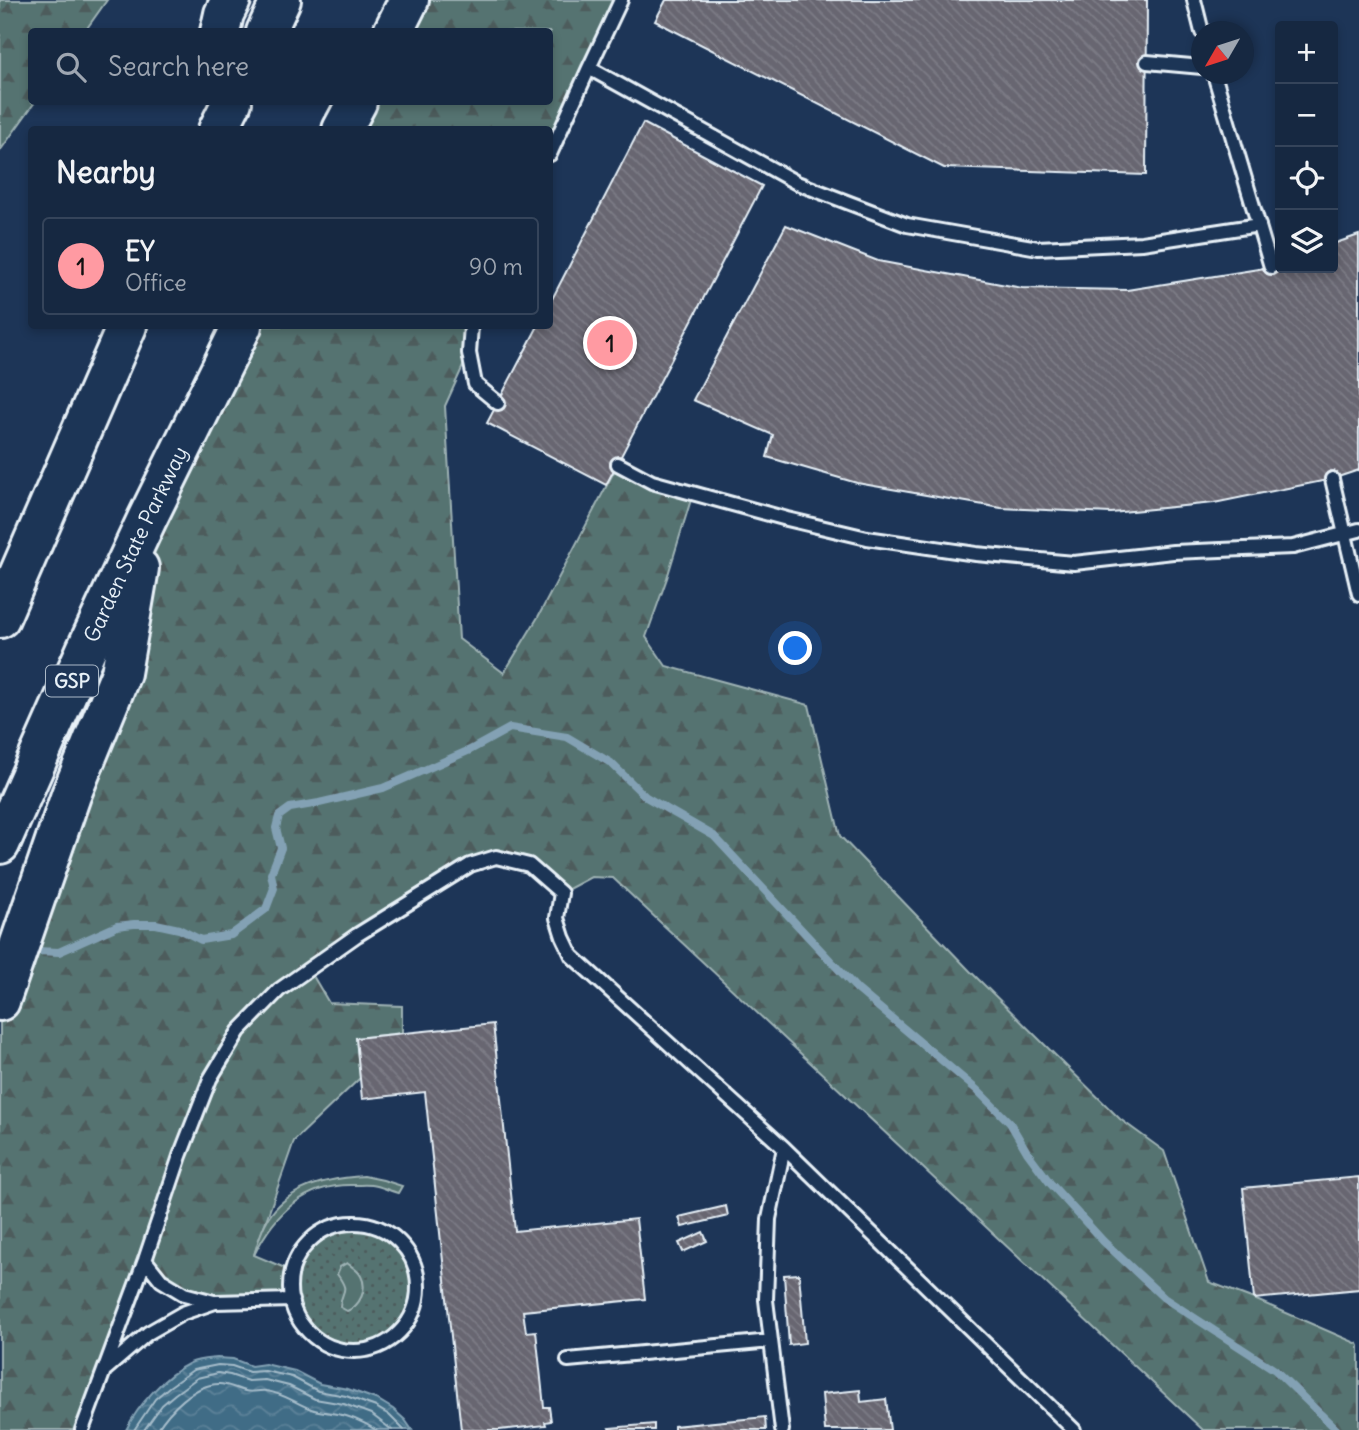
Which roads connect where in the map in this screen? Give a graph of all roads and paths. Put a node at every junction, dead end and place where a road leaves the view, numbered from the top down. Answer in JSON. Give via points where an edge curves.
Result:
{"nodes":[{"id":1,"x":231,"y":0,"type":"edge"},
{"id":2,"x":281,"y":0,"type":"edge"},
{"id":3,"x":409,"y":0,"type":"edge"},
{"id":4,"x":621,"y":0,"type":"edge"},
{"id":5,"x":1194,"y":0,"type":"edge"},
{"id":6,"x":1199,"y":21,"type":"edge"},
{"id":7,"x":221,"y":28,"type":"edge"},
{"id":8,"x":268,"y":28,"type":"edge"},
{"id":9,"x":395,"y":28,"type":"edge"},
{"id":10,"x":1147,"y":62,"type":"dead end"},
{"id":11,"x":1191,"y":66,"type":"edge"},
{"id":12,"x":589,"y":68,"type":"junction"},
{"id":13,"x":1217,"y":84,"type":"edge"},
{"id":14,"x":202,"y":105,"type":"edge"},
{"id":15,"x":230,"y":105,"type":"edge"},
{"id":16,"x":355,"y":105,"type":"edge"},
{"id":17,"x":198,"y":126,"type":"edge"},
{"id":18,"x":220,"y":126,"type":"edge"},
{"id":19,"x":344,"y":126,"type":"edge"},
{"id":20,"x":553,"y":147,"type":"edge"},
{"id":21,"x":1259,"y":225,"type":"junction"},
{"id":22,"x":1271,"y":267,"type":"dead end"},
{"id":23,"x":126,"y":329,"type":"edge"},
{"id":24,"x":241,"y":329,"type":"edge"},
{"id":25,"x":471,"y":329,"type":"edge"},
{"id":26,"x":498,"y":403,"type":"dead end"},
{"id":27,"x":618,"y":464,"type":"dead end"},
{"id":28,"x":1332,"y":479,"type":"dead end"},
{"id":29,"x":147,"y":519,"type":"junction"},
{"id":30,"x":1359,"y":530,"type":"edge"},
{"id":31,"x":1345,"y":534,"type":"junction"},
{"id":32,"x":1359,"y":594,"type":"edge"},
{"id":33,"x":0,"y":618,"type":"edge"},
{"id":34,"x":0,"y":844,"type":"edge"},
{"id":35,"x":5,"y":985,"type":"edge"},
{"id":36,"x":783,"y":1148,"type":"junction"},
{"id":37,"x":145,"y":1260,"type":"junction"},
{"id":38,"x":292,"y":1300,"type":"junction"},
{"id":39,"x":215,"y":1302,"type":"junction"},
{"id":40,"x":771,"y":1341,"type":"junction"},
{"id":41,"x":568,"y":1360,"type":"dead end"},
{"id":42,"x":104,"y":1371,"type":"junction"},
{"id":43,"x":82,"y":1430,"type":"edge"},
{"id":44,"x":782,"y":1430,"type":"edge"},
{"id":45,"x":1074,"y":1430,"type":"edge"}],
"edges":[{"from":1,"to":7,"type":"highway"},
{"from":2,"to":8,"type":"highway"},
{"from":3,"to":9,"type":"highway"},
{"from":4,"to":12,"type":"lane"},
{"from":5,"to":6,"type":"lane"},
{"from":10,"to":11,"type":"lane"},
{"from":12,"to":20,"type":"lane"},
{"from":12,"to":21,"type":"lane","via":[[797,184],[907,225],[1038,248],[1142,243]]},
{"from":13,"to":21,"type":"lane"},
{"from":14,"to":17,"type":"highway"},
{"from":15,"to":18,"type":"highway"},
{"from":16,"to":19,"type":"highway"},
{"from":21,"to":22,"type":"lane"},
{"from":23,"to":33,"type":"highway"},
{"from":24,"to":29,"type":"highway","name":"Garden State Parkway","number":"GSP"},
{"from":25,"to":26,"type":"lane","via":[[469,353],[475,384]]},
{"from":27,"to":31,"type":"lane","via":[[652,482],[787,519],[867,538],[976,554],[1074,562],[1293,547]]},
{"from":28,"to":31,"type":"lane"},
{"from":29,"to":34,"type":"highway","name":"Garden State Parkway","number":"GSP"},
{"from":29,"to":35,"type":"highway","via":[[121,673]]},
{"from":30,"to":31,"type":"lane"},
{"from":31,"to":32,"type":"lane"},
{"from":36,"to":37,"type":"lane","via":[[572,956],[557,918],[562,894],[529,865],[496,857],[470,865],[357,935],[279,990],[239,1031],[210,1079]]},
{"from":36,"to":40,"type":"lane","via":[[769,1219],[766,1300]]},
{"from":36,"to":45,"type":"lane"},
{"from":37,"to":39,"type":"lane","via":[[160,1280],[184,1294]]},
{"from":37,"to":42,"type":"lane"},
{"from":38,"to":38,"type":"lane","via":[[300,1321],[314,1337],[334,1348],[355,1351],[396,1337],[418,1300],[418,1278],[411,1257],[383,1230],[358,1223],[336,1226],[316,1235],[301,1251],[292,1271]]},
{"from":38,"to":39,"type":"lane"},
{"from":39,"to":42,"type":"lane","via":[[148,1333]]},
{"from":40,"to":41,"type":"lane"},
{"from":40,"to":44,"type":"lane"},
{"from":42,"to":43,"type":"lane"}]}
